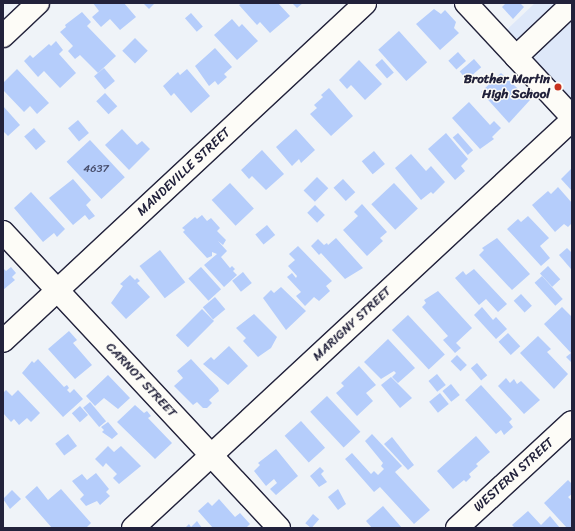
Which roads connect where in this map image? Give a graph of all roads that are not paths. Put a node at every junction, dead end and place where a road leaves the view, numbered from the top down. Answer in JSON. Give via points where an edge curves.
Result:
{"nodes":[{"id":1,"x":38,"y":3,"type":"edge"},
{"id":2,"x":365,"y":3,"type":"edge"},
{"id":3,"x":466,"y":3,"type":"edge"},
{"id":4,"x":572,"y":4,"type":"edge"},
{"id":5,"x":3,"y":36,"type":"edge"},
{"id":6,"x":516,"y":57,"type":"junction"},
{"id":7,"x":572,"y":118,"type":"edge"},
{"id":8,"x":3,"y":232,"type":"edge"},
{"id":9,"x":57,"y":290,"type":"junction"},
{"id":10,"x":3,"y":341,"type":"edge"},
{"id":11,"x":572,"y":422,"type":"edge"},
{"id":12,"x":211,"y":455,"type":"junction"},
{"id":13,"x":132,"y":528,"type":"edge"},
{"id":14,"x":279,"y":528,"type":"edge"},
{"id":15,"x":457,"y":528,"type":"edge"}],
"edges":[{"from":1,"to":5,"type":"street"},
{"from":2,"to":9,"type":"street","name":"MANDEVILLE STREET"},
{"from":3,"to":6,"type":"street"},
{"from":4,"to":6,"type":"street"},
{"from":6,"to":7,"type":"street"},
{"from":7,"to":12,"type":"street","name":"MARIGNY STREET"},
{"from":8,"to":9,"type":"street","name":"CARNOT STREET"},
{"from":9,"to":10,"type":"street","name":"MANDEVILLE STREET"},
{"from":9,"to":12,"type":"street","name":"CARNOT STREET"},
{"from":11,"to":15,"type":"street","name":"WESTERN STREET"},
{"from":12,"to":13,"type":"street","name":"MARIGNY STREET"},
{"from":12,"to":14,"type":"street","name":"CARNOT STREET"}]}
